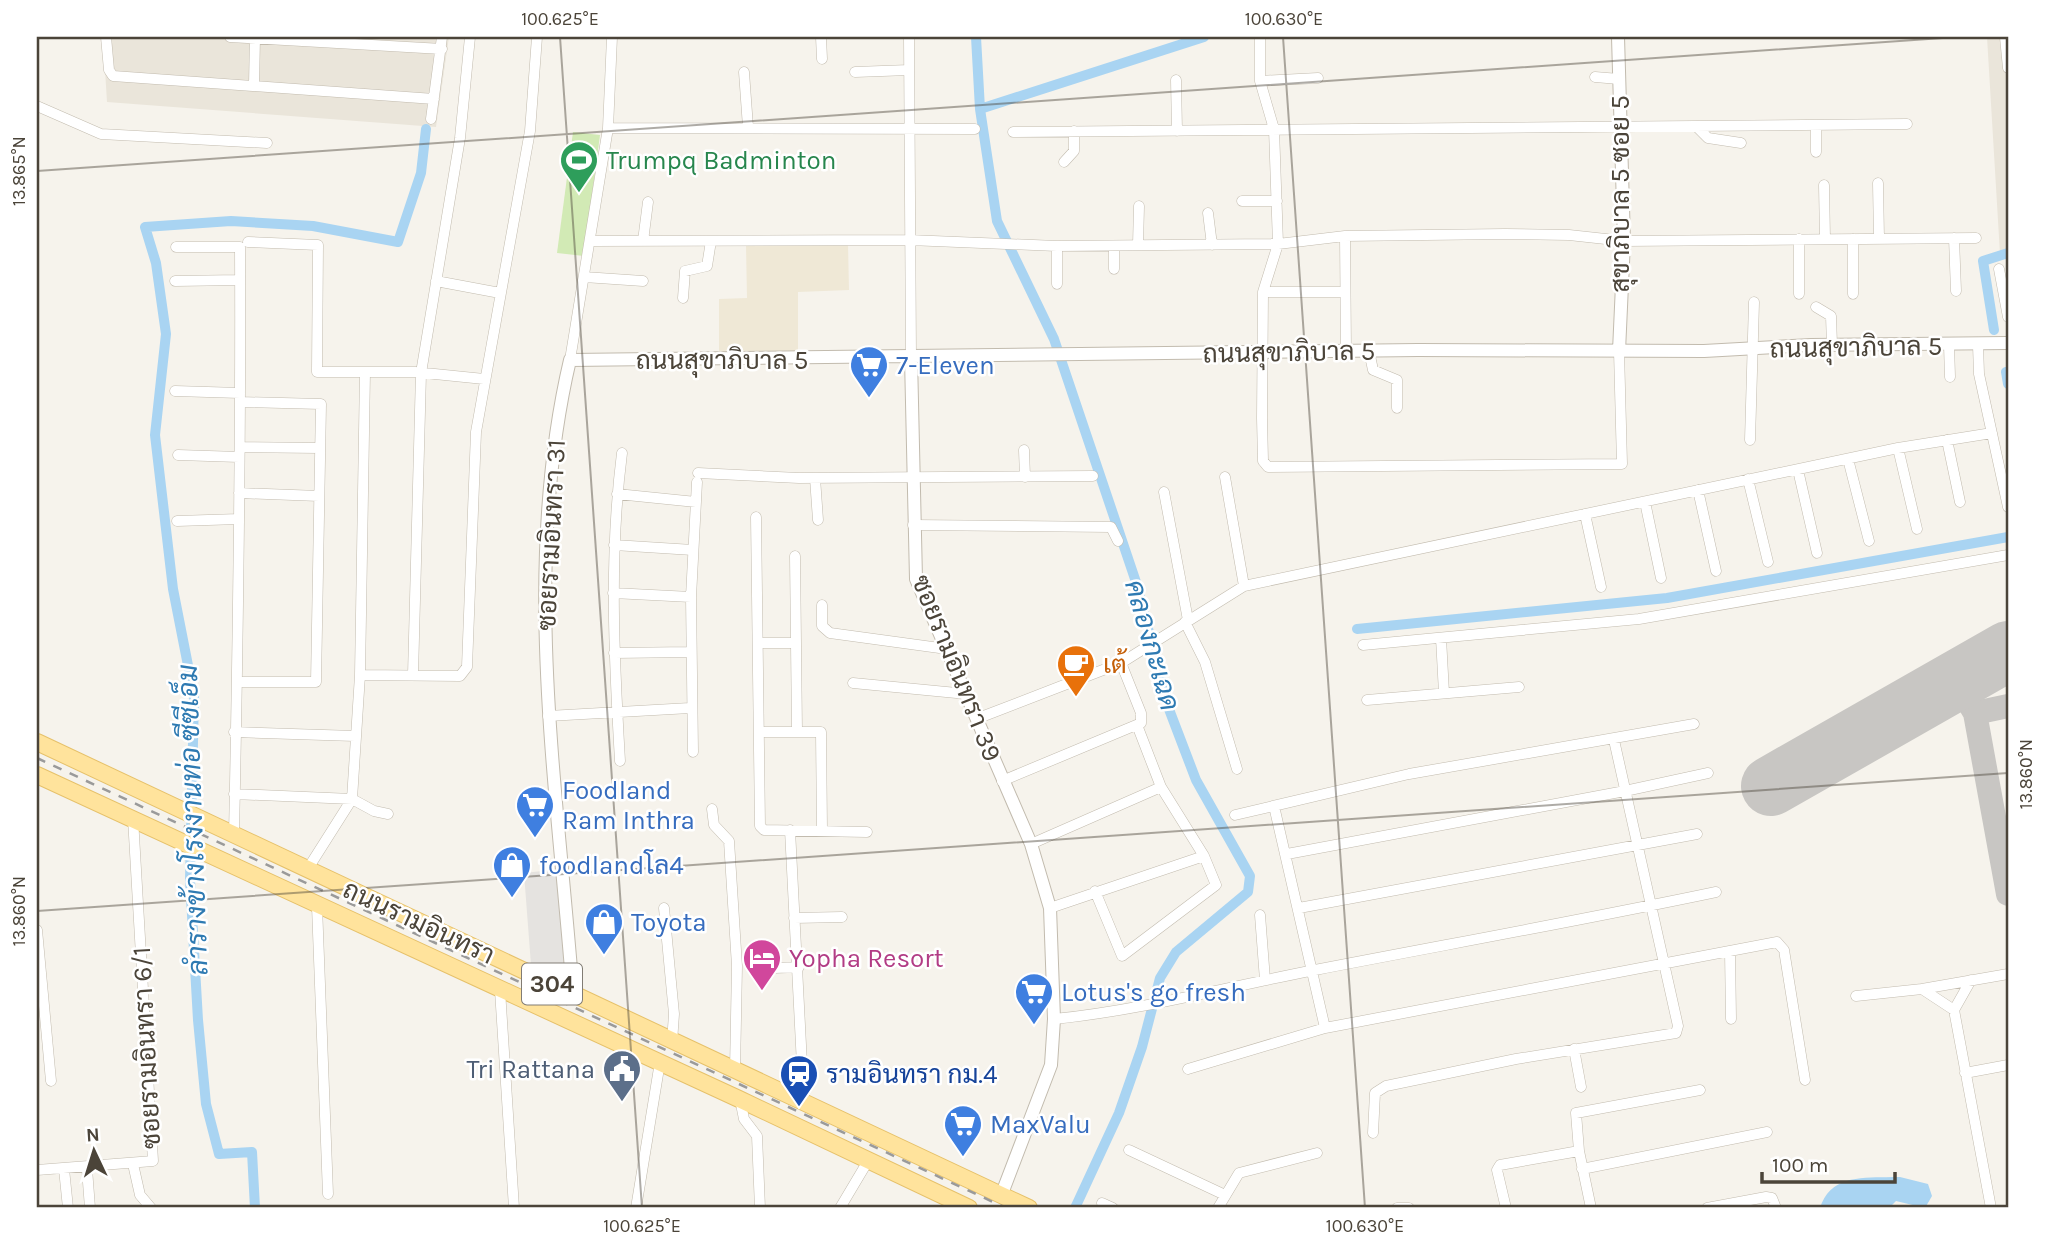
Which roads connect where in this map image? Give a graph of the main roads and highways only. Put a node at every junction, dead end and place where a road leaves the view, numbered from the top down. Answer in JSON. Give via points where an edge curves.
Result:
{"nodes":[{"id":1,"x":37,"y":742,"type":"edge"},
{"id":2,"x":80,"y":762,"type":"junction"},
{"id":3,"x":37,"y":775,"type":"edge"},
{"id":4,"x":119,"y":780,"type":"junction"},
{"id":5,"x":67,"y":789,"type":"junction"},
{"id":6,"x":110,"y":808,"type":"junction"},
{"id":7,"x":969,"y":1208,"type":"edge"},
{"id":8,"x":1029,"y":1208,"type":"edge"}],
"edges":[{"from":1,"to":2,"type":"main road","name":"ถนนรามอินทรา","number":"304"},
{"from":2,"to":4,"type":"main road","name":"ถนนรามอินทรา","number":"304"},
{"from":2,"to":5,"type":"main road"},
{"from":3,"to":5,"type":"main road","name":"ถนนรามอินทรา","number":"304"},
{"from":4,"to":6,"type":"main road","via":[[106,788]]},
{"from":4,"to":8,"type":"main road","name":"ถนนรามอินทรา","number":"304"},
{"from":5,"to":6,"type":"main road","name":"ถนนรามอินทรา","number":"304"},
{"from":6,"to":7,"type":"main road","name":"ถนนรามอินทรา","number":"304"}]}
